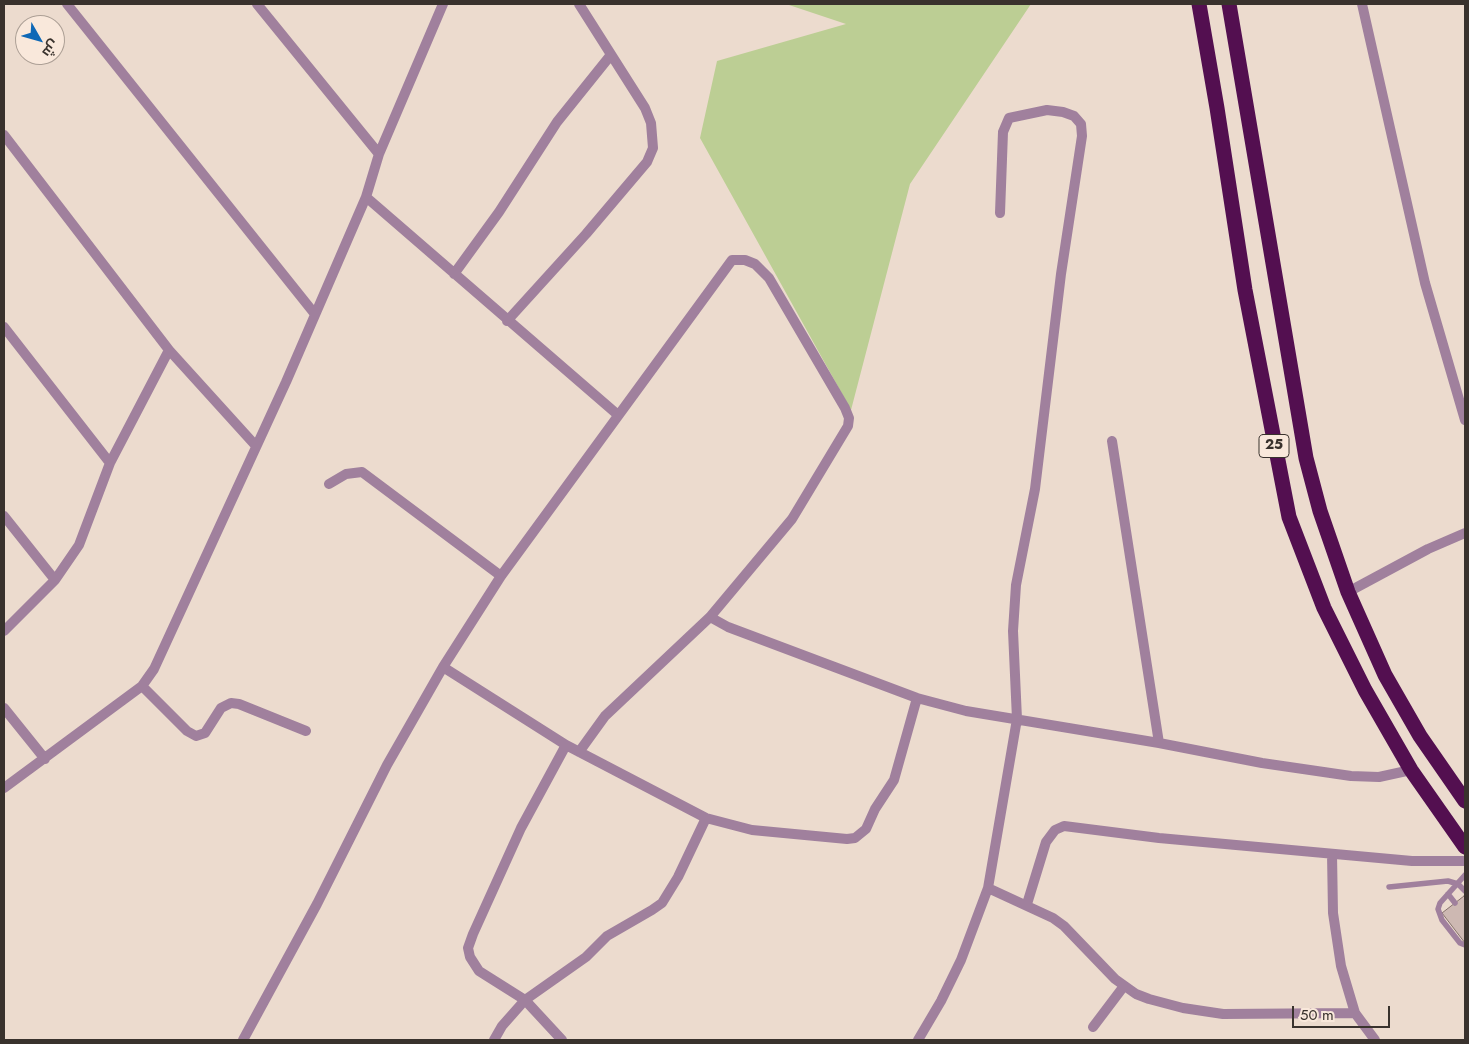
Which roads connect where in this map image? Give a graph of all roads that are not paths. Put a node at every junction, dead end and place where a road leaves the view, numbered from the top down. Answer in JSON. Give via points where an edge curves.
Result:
{"nodes":[{"id":1,"x":67,"y":4,"type":"edge"},
{"id":2,"x":257,"y":4,"type":"edge"},
{"id":3,"x":444,"y":4,"type":"edge"},
{"id":4,"x":579,"y":4,"type":"edge"},
{"id":5,"x":1199,"y":4,"type":"edge"},
{"id":6,"x":1229,"y":4,"type":"edge"},
{"id":7,"x":1362,"y":4,"type":"edge"},
{"id":8,"x":610,"y":56,"type":"junction"},
{"id":9,"x":4,"y":135,"type":"edge"},
{"id":10,"x":379,"y":154,"type":"junction"},
{"id":11,"x":366,"y":197,"type":"junction"},
{"id":12,"x":1000,"y":213,"type":"dead end"},
{"id":13,"x":454,"y":274,"type":"junction"},
{"id":14,"x":314,"y":314,"type":"junction"},
{"id":15,"x":507,"y":321,"type":"junction"},
{"id":16,"x":4,"y":327,"type":"edge"},
{"id":17,"x":169,"y":350,"type":"junction"},
{"id":18,"x":618,"y":415,"type":"junction"},
{"id":19,"x":1465,"y":420,"type":"edge"},
{"id":20,"x":1112,"y":441,"type":"dead end"},
{"id":21,"x":256,"y":446,"type":"junction"},
{"id":22,"x":110,"y":463,"type":"junction"},
{"id":23,"x":329,"y":484,"type":"dead end"},
{"id":24,"x":4,"y":516,"type":"edge"},
{"id":25,"x":1465,"y":534,"type":"edge"},
{"id":26,"x":501,"y":576,"type":"junction"},
{"id":27,"x":55,"y":580,"type":"junction"},
{"id":28,"x":1348,"y":592,"type":"junction"},
{"id":29,"x":710,"y":617,"type":"junction"},
{"id":30,"x":4,"y":631,"type":"edge"},
{"id":31,"x":443,"y":667,"type":"junction"},
{"id":32,"x":142,"y":686,"type":"junction"},
{"id":33,"x":917,"y":698,"type":"junction"},
{"id":34,"x":4,"y":708,"type":"edge"},
{"id":35,"x":1017,"y":719,"type":"junction"},
{"id":36,"x":306,"y":732,"type":"dead end"},
{"id":37,"x":1160,"y":743,"type":"junction"},
{"id":38,"x":566,"y":745,"type":"junction"},
{"id":39,"x":579,"y":752,"type":"junction"},
{"id":40,"x":45,"y":759,"type":"junction"},
{"id":41,"x":1411,"y":770,"type":"junction"},
{"id":42,"x":4,"y":788,"type":"edge"},
{"id":43,"x":1465,"y":800,"type":"edge"},
{"id":44,"x":706,"y":818,"type":"junction"},
{"id":45,"x":1465,"y":847,"type":"edge"},
{"id":46,"x":1332,"y":854,"type":"junction"},
{"id":47,"x":1465,"y":861,"type":"edge"},
{"id":48,"x":1465,"y":875,"type":"edge"},
{"id":49,"x":1458,"y":884,"type":"junction"},
{"id":50,"x":1390,"y":887,"type":"dead end"},
{"id":51,"x":988,"y":888,"type":"junction"},
{"id":52,"x":1465,"y":891,"type":"edge"},
{"id":53,"x":1448,"y":894,"type":"junction"},
{"id":54,"x":1455,"y":903,"type":"dead end"},
{"id":55,"x":1027,"y":904,"type":"junction"},
{"id":56,"x":1465,"y":945,"type":"edge"},
{"id":57,"x":1124,"y":986,"type":"junction"},
{"id":58,"x":525,"y":1000,"type":"junction"},
{"id":59,"x":1355,"y":1013,"type":"junction"},
{"id":60,"x":1093,"y":1027,"type":"dead end"},
{"id":61,"x":242,"y":1040,"type":"edge"},
{"id":62,"x":494,"y":1040,"type":"edge"},
{"id":63,"x":562,"y":1040,"type":"edge"},
{"id":64,"x":918,"y":1040,"type":"edge"},
{"id":65,"x":1375,"y":1040,"type":"edge"}],
"edges":[{"from":1,"to":14,"type":"street"},
{"from":2,"to":10,"type":"street"},
{"from":3,"to":10,"type":"street"},
{"from":4,"to":8,"type":"street"},
{"from":5,"to":41,"type":"highway","number":"25","via":[[1245,290],[1289,517],[1324,608],[1365,690]]},
{"from":6,"to":28,"type":"highway","number":"25","via":[[1306,458],[1331,548]]},
{"from":7,"to":19,"type":"street","via":[[1425,283]]},
{"from":8,"to":13,"type":"street","via":[[557,122]]},
{"from":8,"to":15,"type":"street","via":[[645,108],[651,123],[654,137],[647,162]]},
{"from":9,"to":17,"type":"street"},
{"from":10,"to":11,"type":"street"},
{"from":11,"to":13,"type":"street"},
{"from":11,"to":14,"type":"street"},
{"from":12,"to":35,"type":"street","via":[[1003,132],[1009,118],[1047,110],[1074,116],[1081,124],[1082,136],[1061,274],[1035,489],[1016,585],[1013,631]]},
{"from":13,"to":15,"type":"street"},
{"from":14,"to":21,"type":"street"},
{"from":15,"to":18,"type":"street"},
{"from":16,"to":22,"type":"street"},
{"from":17,"to":21,"type":"street"},
{"from":17,"to":22,"type":"street"},
{"from":18,"to":26,"type":"street"},
{"from":18,"to":29,"type":"street","via":[[732,260],[745,260],[755,264],[769,278],[849,418],[848,426],[792,519]]},
{"from":20,"to":37,"type":"street"},
{"from":21,"to":32,"type":"street","via":[[162,653]]},
{"from":22,"to":27,"type":"street","via":[[80,545]]},
{"from":23,"to":26,"type":"street","via":[[346,474],[362,472]]},
{"from":24,"to":27,"type":"street"},
{"from":25,"to":28,"type":"street","via":[[1428,549]]},
{"from":26,"to":31,"type":"street"},
{"from":27,"to":30,"type":"street"},
{"from":28,"to":43,"type":"highway","number":"25","via":[[1385,675],[1420,736]]},
{"from":29,"to":33,"type":"street","via":[[728,627]]},
{"from":29,"to":39,"type":"street","via":[[605,716]]},
{"from":31,"to":38,"type":"street"},
{"from":31,"to":61,"type":"street","via":[[387,765],[317,904]]},
{"from":32,"to":36,"type":"street","via":[[196,736],[205,733],[221,708],[230,703]]},
{"from":32,"to":40,"type":"street"},
{"from":33,"to":35,"type":"street"},
{"from":33,"to":44,"type":"street","via":[[894,780],[860,836],[847,839],[752,830]]},
{"from":34,"to":40,"type":"street"},
{"from":35,"to":37,"type":"street"},
{"from":35,"to":51,"type":"street"},
{"from":37,"to":41,"type":"street","via":[[1350,776],[1379,777]]},
{"from":38,"to":39,"type":"street"},
{"from":38,"to":58,"type":"street","via":[[521,828],[468,948],[479,970]]},
{"from":39,"to":44,"type":"street"},
{"from":40,"to":42,"type":"street"},
{"from":41,"to":45,"type":"highway","number":"25"},
{"from":44,"to":58,"type":"street","via":[[662,903],[607,936],[586,957]]},
{"from":46,"to":47,"type":"street","via":[[1412,861]]},
{"from":46,"to":55,"type":"street","via":[[1064,826],[1055,830],[1046,842]]},
{"from":46,"to":59,"type":"street","via":[[1336,942]]},
{"from":48,"to":49,"type":"lane"},
{"from":49,"to":50,"type":"lane","via":[[1444,881]]},
{"from":49,"to":52,"type":"lane"},
{"from":49,"to":53,"type":"lane"},
{"from":51,"to":55,"type":"street"},
{"from":51,"to":64,"type":"street","via":[[961,960]]},
{"from":53,"to":54,"type":"lane"},
{"from":53,"to":56,"type":"lane","via":[[1440,903],[1439,915],[1457,940]]},
{"from":55,"to":57,"type":"street","via":[[1064,926]]},
{"from":57,"to":59,"type":"street","via":[[1149,999],[1203,1012]]},
{"from":57,"to":60,"type":"street"},
{"from":58,"to":62,"type":"street"},
{"from":58,"to":63,"type":"street"},
{"from":59,"to":65,"type":"street"}]}
